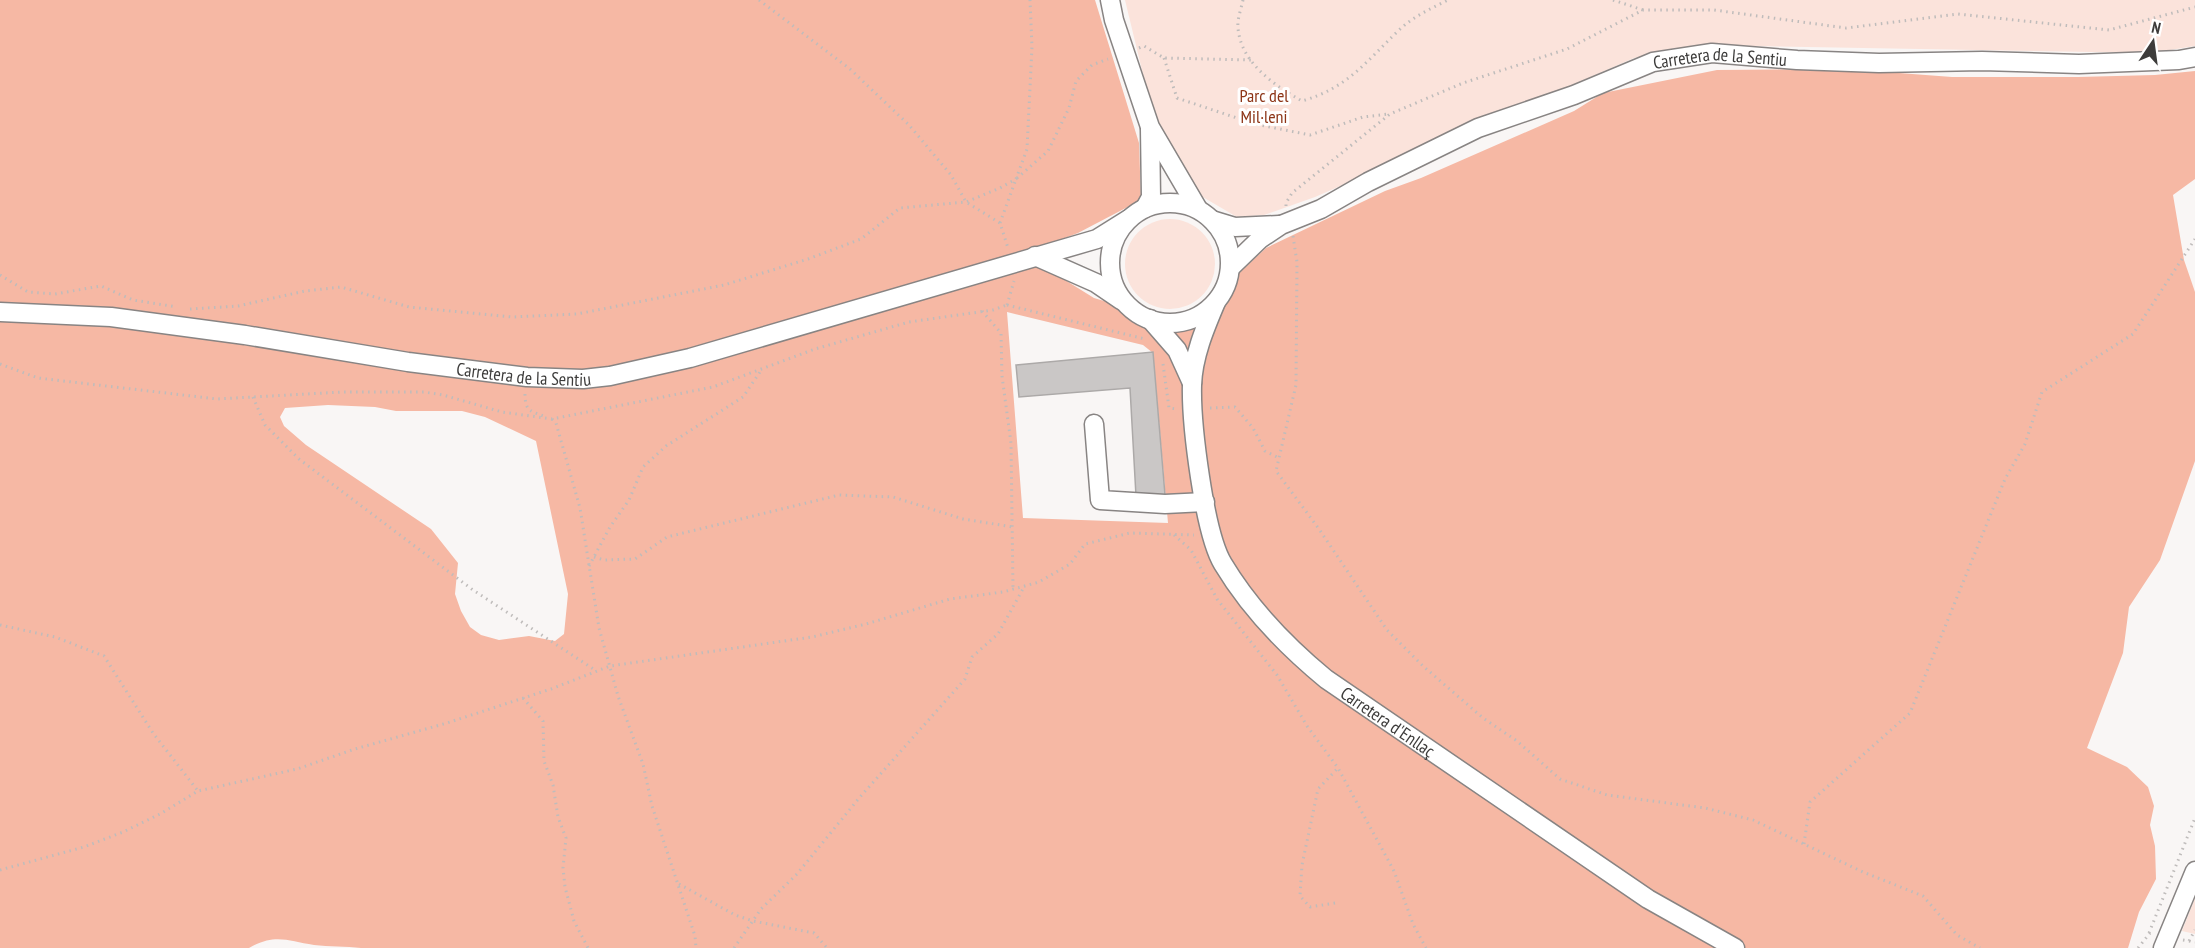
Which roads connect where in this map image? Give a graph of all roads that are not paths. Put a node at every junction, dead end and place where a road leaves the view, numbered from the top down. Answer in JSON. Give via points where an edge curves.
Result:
{"nodes":[{"id":1,"x":1110,"y":0,"type":"edge"},
{"id":2,"x":2195,"y":57,"type":"edge"},
{"id":3,"x":1150,"y":127,"type":"junction"},
{"id":4,"x":1145,"y":208,"type":"junction"},
{"id":5,"x":1205,"y":215,"type":"junction"},
{"id":6,"x":1129,"y":219,"type":"junction"},
{"id":7,"x":1286,"y":224,"type":"junction"},
{"id":8,"x":1035,"y":256,"type":"junction"},
{"id":9,"x":1230,"y":267,"type":"junction"},
{"id":10,"x":1216,"y":302,"type":"junction"},
{"id":11,"x":1125,"y":303,"type":"junction"},
{"id":12,"x":0,"y":312,"type":"edge"},
{"id":13,"x":1150,"y":320,"type":"junction"},
{"id":14,"x":1192,"y":383,"type":"junction"},
{"id":15,"x":1094,"y":424,"type":"dead end"},
{"id":16,"x":1207,"y":511,"type":"junction"},
{"id":17,"x":2195,"y":872,"type":"edge"},
{"id":18,"x":1735,"y":948,"type":"edge"},
{"id":19,"x":2163,"y":948,"type":"edge"}],
"edges":[{"from":1,"to":3,"type":"street"},
{"from":2,"to":7,"type":"street","name":"Carretera de la Sentiu","via":[[2079,64],[1879,63],[1712,53],[1653,62],[1478,128]]},
{"from":3,"to":4,"type":"street","via":[[1151,198]]},
{"from":3,"to":5,"type":"street"},
{"from":4,"to":5,"type":"street","via":[[1181,204]]},
{"from":4,"to":6,"type":"street"},
{"from":5,"to":7,"type":"street","name":"Carretera de la Sentiu","via":[[1236,227]]},
{"from":5,"to":9,"type":"street","via":[[1223,233]]},
{"from":6,"to":8,"type":"street","name":"Carretera de la Sentiu","via":[[1097,239]]},
{"from":6,"to":11,"type":"street","via":[[1117,234],[1110,270]]},
{"from":7,"to":9,"type":"street","name":"Carretera de la Sentiu","via":[[1260,239]]},
{"from":8,"to":11,"type":"street","via":[[1096,283]]},
{"from":8,"to":12,"type":"street","name":"Carretera de la Sentiu","via":[[690,358],[583,379],[527,377],[408,362],[111,316]]},
{"from":9,"to":10,"type":"street"},
{"from":10,"to":13,"type":"street","via":[[1203,314],[1186,321]]},
{"from":10,"to":14,"type":"street","name":"Carretera d'Enllaç","via":[[1201,337]]},
{"from":11,"to":13,"type":"street"},
{"from":13,"to":14,"type":"street","name":"Carretera d'Enllaç","via":[[1177,350]]},
{"from":14,"to":16,"type":"street","name":"Carretera d'Enllaç"},
{"from":15,"to":16,"type":"street","via":[[1100,500]]},
{"from":16,"to":18,"type":"street","name":"Carretera d'Enllaç","via":[[1221,562],[1262,618],[1326,680],[1648,898]]},
{"from":17,"to":19,"type":"street"}]}
